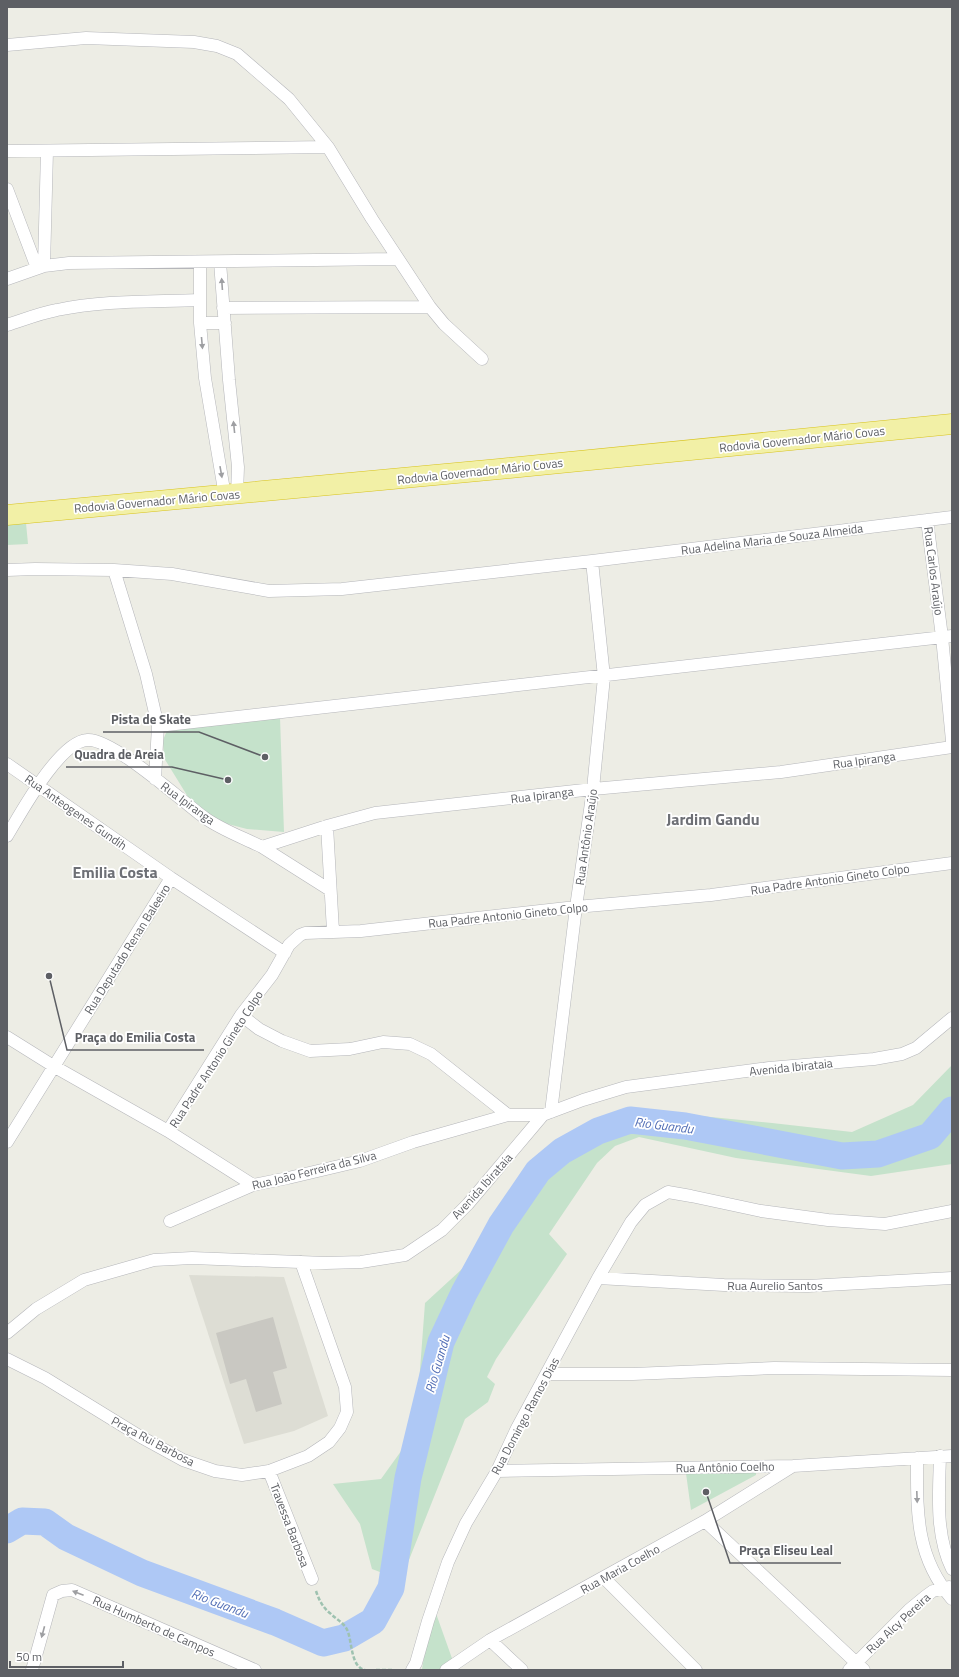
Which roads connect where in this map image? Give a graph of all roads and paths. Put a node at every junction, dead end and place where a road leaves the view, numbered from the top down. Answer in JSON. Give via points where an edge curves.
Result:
{"nodes":[{"id":1,"x":7,"y":45,"type":"edge"},
{"id":2,"x":328,"y":147,"type":"junction"},
{"id":3,"x":7,"y":151,"type":"edge"},
{"id":4,"x":47,"y":151,"type":"junction"},
{"id":5,"x":7,"y":189,"type":"edge"},
{"id":6,"x":397,"y":259,"type":"junction"},
{"id":7,"x":200,"y":262,"type":"junction"},
{"id":8,"x":220,"y":262,"type":"junction"},
{"id":9,"x":41,"y":267,"type":"junction"},
{"id":10,"x":7,"y":279,"type":"edge"},
{"id":11,"x":200,"y":300,"type":"junction"},
{"id":12,"x":430,"y":307,"type":"junction"},
{"id":13,"x":223,"y":308,"type":"junction"},
{"id":14,"x":200,"y":323,"type":"junction"},
{"id":15,"x":225,"y":323,"type":"junction"},
{"id":16,"x":7,"y":325,"type":"edge"},
{"id":17,"x":482,"y":360,"type":"dead end"},
{"id":18,"x":952,"y":424,"type":"edge"},
{"id":19,"x":231,"y":495,"type":"junction"},
{"id":20,"x":7,"y":515,"type":"edge"},
{"id":21,"x":952,"y":516,"type":"edge"},
{"id":22,"x":927,"y":520,"type":"junction"},
{"id":23,"x":592,"y":561,"type":"junction"},
{"id":24,"x":7,"y":570,"type":"edge"},
{"id":25,"x":114,"y":570,"type":"junction"},
{"id":26,"x":947,"y":637,"type":"edge"},
{"id":27,"x":604,"y":677,"type":"junction"},
{"id":28,"x":158,"y":726,"type":"junction"},
{"id":29,"x":952,"y":741,"type":"edge"},
{"id":30,"x":952,"y":747,"type":"edge"},
{"id":31,"x":7,"y":764,"type":"edge"},
{"id":32,"x":155,"y":779,"type":"junction"},
{"id":33,"x":39,"y":785,"type":"junction"},
{"id":34,"x":593,"y":789,"type":"junction"},
{"id":35,"x":326,"y":826,"type":"junction"},
{"id":36,"x":7,"y":836,"type":"edge"},
{"id":37,"x":262,"y":847,"type":"junction"},
{"id":38,"x":952,"y":863,"type":"edge"},
{"id":39,"x":171,"y":878,"type":"junction"},
{"id":40,"x":330,"y":890,"type":"junction"},
{"id":41,"x":576,"y":907,"type":"junction"},
{"id":42,"x":333,"y":931,"type":"junction"},
{"id":43,"x":285,"y":953,"type":"junction"},
{"id":44,"x":241,"y":1015,"type":"junction"},
{"id":45,"x":952,"y":1018,"type":"edge"},
{"id":46,"x":7,"y":1037,"type":"edge"},
{"id":47,"x":55,"y":1067,"type":"junction"},
{"id":48,"x":547,"y":1114,"type":"junction"},
{"id":49,"x":508,"y":1115,"type":"junction"},
{"id":50,"x":168,"y":1131,"type":"junction"},
{"id":51,"x":7,"y":1142,"type":"edge"},
{"id":52,"x":253,"y":1185,"type":"junction"},
{"id":53,"x":952,"y":1211,"type":"edge"},
{"id":54,"x":170,"y":1221,"type":"dead end"},
{"id":55,"x":301,"y":1262,"type":"junction"},
{"id":56,"x":598,"y":1278,"type":"junction"},
{"id":57,"x":952,"y":1278,"type":"edge"},
{"id":58,"x":7,"y":1333,"type":"edge"},
{"id":59,"x":7,"y":1359,"type":"edge"},
{"id":60,"x":952,"y":1370,"type":"edge"},
{"id":61,"x":547,"y":1374,"type":"junction"},
{"id":62,"x":946,"y":1456,"type":"edge"},
{"id":63,"x":917,"y":1458,"type":"junction"},
{"id":64,"x":793,"y":1466,"type":"junction"},
{"id":65,"x":269,"y":1471,"type":"junction"},
{"id":66,"x":497,"y":1471,"type":"junction"},
{"id":67,"x":705,"y":1522,"type":"junction"},
{"id":68,"x":952,"y":1569,"type":"edge"},
{"id":69,"x":604,"y":1578,"type":"junction"},
{"id":70,"x":312,"y":1579,"type":"joint"},
{"id":71,"x":947,"y":1587,"type":"edge"},
{"id":72,"x":952,"y":1599,"type":"edge"},
{"id":73,"x":490,"y":1640,"type":"junction"},
{"id":74,"x":856,"y":1667,"type":"edge"},
{"id":75,"x":417,"y":1668,"type":"edge"},
{"id":76,"x":32,"y":1670,"type":"edge"},
{"id":77,"x":255,"y":1670,"type":"edge"},
{"id":78,"x":365,"y":1670,"type":"edge"},
{"id":79,"x":376,"y":1670,"type":"edge"},
{"id":80,"x":392,"y":1670,"type":"edge"},
{"id":81,"x":446,"y":1670,"type":"edge"},
{"id":82,"x":522,"y":1670,"type":"edge"},
{"id":83,"x":696,"y":1670,"type":"edge"}],
"edges":[{"from":1,"to":2,"type":"street","via":[[86,38],[194,42],[217,46],[237,54],[289,99]]},
{"from":2,"to":4,"type":"street"},
{"from":2,"to":6,"type":"street"},
{"from":3,"to":4,"type":"street"},
{"from":4,"to":9,"type":"street"},
{"from":5,"to":9,"type":"street"},
{"from":6,"to":8,"type":"street"},
{"from":6,"to":12,"type":"street"},
{"from":7,"to":8,"type":"street"},
{"from":7,"to":9,"type":"street","via":[[69,263]]},
{"from":7,"to":11,"type":"street"},
{"from":13,"to":8,"type":"street","one_way":true},
{"from":9,"to":10,"type":"street"},
{"from":11,"to":14,"type":"street"},
{"from":11,"to":16,"type":"street","via":[[120,302],[82,306],[56,310]]},
{"from":12,"to":13,"type":"street"},
{"from":12,"to":17,"type":"street"},
{"from":13,"to":15,"type":"street"},
{"from":14,"to":15,"type":"street"},
{"from":14,"to":19,"type":"street","one_way":true,"via":[[204,378]]},
{"from":19,"to":15,"type":"street","one_way":true,"via":[[238,467]]},
{"from":18,"to":19,"type":"highway","name":"Rodovia Governador Mário Covas"},
{"from":19,"to":20,"type":"highway","name":"Rodovia Governador Mário Covas"},
{"from":21,"to":22,"type":"street","name":"Rua Adelina Maria de Souza Almeida"},
{"from":22,"to":23,"type":"street","name":"Rua Adelina Maria de Souza Almeida"},
{"from":22,"to":26,"type":"street","name":"Rua Carlos Araújo"},
{"from":23,"to":25,"type":"street","name":"Rua Adelina Maria de Souza Almeida","via":[[334,590],[269,591],[172,574]]},
{"from":23,"to":27,"type":"street","name":"Rua Antônio Araújo"},
{"from":24,"to":25,"type":"street","name":"Rua Adelina Maria de Souza Almeida"},
{"from":25,"to":28,"type":"street","via":[[146,674]]},
{"from":26,"to":27,"type":"street"},
{"from":26,"to":29,"type":"street","name":"Rua Carlos Araújo"},
{"from":27,"to":28,"type":"street"},
{"from":27,"to":34,"type":"street","name":"Rua Antônio Araújo"},
{"from":28,"to":32,"type":"street"},
{"from":30,"to":34,"type":"street","name":"Rua Ipiranga","via":[[781,772]]},
{"from":31,"to":33,"type":"street","name":"Rua Anteogenes Gundih"},
{"from":32,"to":33,"type":"street","name":"Rua Ipiranga","via":[[127,757],[95,740],[86,740],[62,754]]},
{"from":32,"to":37,"type":"street","name":"Rua Ipiranga","via":[[207,819]]},
{"from":33,"to":36,"type":"street","name":"Rua Ipiranga"},
{"from":33,"to":39,"type":"street","name":"Rua Anteogenes Gundih"},
{"from":34,"to":35,"type":"street","name":"Rua Ipiranga","via":[[375,813]]},
{"from":34,"to":41,"type":"street","name":"Rua Antônio Araújo"},
{"from":35,"to":37,"type":"street","name":"Rua Ipiranga"},
{"from":35,"to":40,"type":"street"},
{"from":37,"to":40,"type":"street"},
{"from":38,"to":41,"type":"street","name":"Rua Padre Antonio Gineto Colpo","via":[[711,895]]},
{"from":39,"to":43,"type":"street","name":"Rua Anteogenes Gundih"},
{"from":39,"to":47,"type":"street","name":"Rua Deputado Renan Baleeiro"},
{"from":40,"to":42,"type":"street"},
{"from":41,"to":42,"type":"street","name":"Rua Padre Antonio Gineto Colpo","via":[[361,931]]},
{"from":41,"to":48,"type":"street","name":"Rua Antônio Araújo"},
{"from":42,"to":43,"type":"street","name":"Rua Padre Antonio Gineto Colpo","via":[[300,935],[289,945]]},
{"from":43,"to":44,"type":"street","name":"Rua Padre Antonio Gineto Colpo","via":[[272,975]]},
{"from":44,"to":49,"type":"street","via":[[259,1029],[282,1041],[310,1051],[350,1049],[383,1042],[410,1044],[431,1054]]},
{"from":44,"to":50,"type":"street","name":"Rua Padre Antonio Gineto Colpo"},
{"from":45,"to":48,"type":"street","name":"Avenida Ibirataia","via":[[916,1048],[902,1054],[626,1087]]},
{"from":46,"to":47,"type":"street"},
{"from":47,"to":50,"type":"street"},
{"from":47,"to":51,"type":"street","name":"Rua Deputado Renan Baleeiro"},
{"from":48,"to":49,"type":"street","name":"Rua João Ferreira da Silva"},
{"from":48,"to":55,"type":"street","name":"Avenida Ibirataia","via":[[442,1230],[405,1255],[362,1262]]},
{"from":49,"to":52,"type":"street","name":"Rua João Ferreira da Silva","via":[[412,1142],[360,1161]]},
{"from":50,"to":52,"type":"street"},
{"from":52,"to":54,"type":"street","name":"Rua João Ferreira da Silva"},
{"from":53,"to":56,"type":"street","name":"Rua Domingo Ramos Dias","via":[[885,1224],[761,1212],[668,1192],[645,1205],[637,1213]]},
{"from":55,"to":58,"type":"street","name":"Avenida Ibirataia","via":[[192,1258],[146,1262],[84,1280],[36,1309]]},
{"from":55,"to":65,"type":"street","name":"Praça Rui Barbosa","via":[[345,1387],[347,1412],[340,1428],[329,1442],[308,1456]]},
{"from":56,"to":57,"type":"street","name":"Rua Aurelio Santos","via":[[724,1285],[808,1286]]},
{"from":56,"to":61,"type":"street","name":"Rua Domingo Ramos Dias"},
{"from":59,"to":65,"type":"street","name":"Praça Rui Barbosa","via":[[45,1378],[183,1460],[214,1471],[242,1475]]},
{"from":60,"to":61,"type":"street","via":[[774,1368],[633,1374]]},
{"from":61,"to":66,"type":"street","name":"Rua Domingo Ramos Dias"},
{"from":62,"to":63,"type":"street","name":"Rua Antônio Coelho"},
{"from":62,"to":68,"type":"street","via":[[940,1523],[943,1548]]},
{"from":63,"to":64,"type":"street","name":"Rua Antônio Coelho"},
{"from":63,"to":71,"type":"street","one_way":true,"via":[[918,1517],[922,1545],[930,1564]]},
{"from":64,"to":66,"type":"street","name":"Rua Antônio Coelho"},
{"from":64,"to":67,"type":"street","name":"Rua Maria Coelho"},
{"from":65,"to":70,"type":"street","name":"Travessa Barbosa"},
{"from":66,"to":75,"type":"street","name":"Rua Domingo Ramos Dias","via":[[466,1524],[448,1562],[428,1621]]},
{"from":67,"to":69,"type":"street","name":"Rua Maria Coelho"},
{"from":67,"to":74,"type":"street"},
{"from":69,"to":73,"type":"street","name":"Rua Maria Coelho"},
{"from":69,"to":83,"type":"street"},
{"from":70,"to":78,"type":"path","via":[[319,1600],[331,1615],[344,1624],[356,1662],[360,1669]]},
{"from":71,"to":72,"type":"street"},
{"from":71,"to":74,"type":"street","name":"Rua Alcy Pereira","via":[[933,1591],[909,1610]]},
{"from":73,"to":81,"type":"street","name":"Rua Maria Coelho"},
{"from":73,"to":82,"type":"street"},
{"from":77,"to":76,"type":"street","name":"Rua Humberto de Campos","one_way":true,"via":[[72,1590],[53,1595]]},
{"from":79,"to":80,"type":"path"}]}
